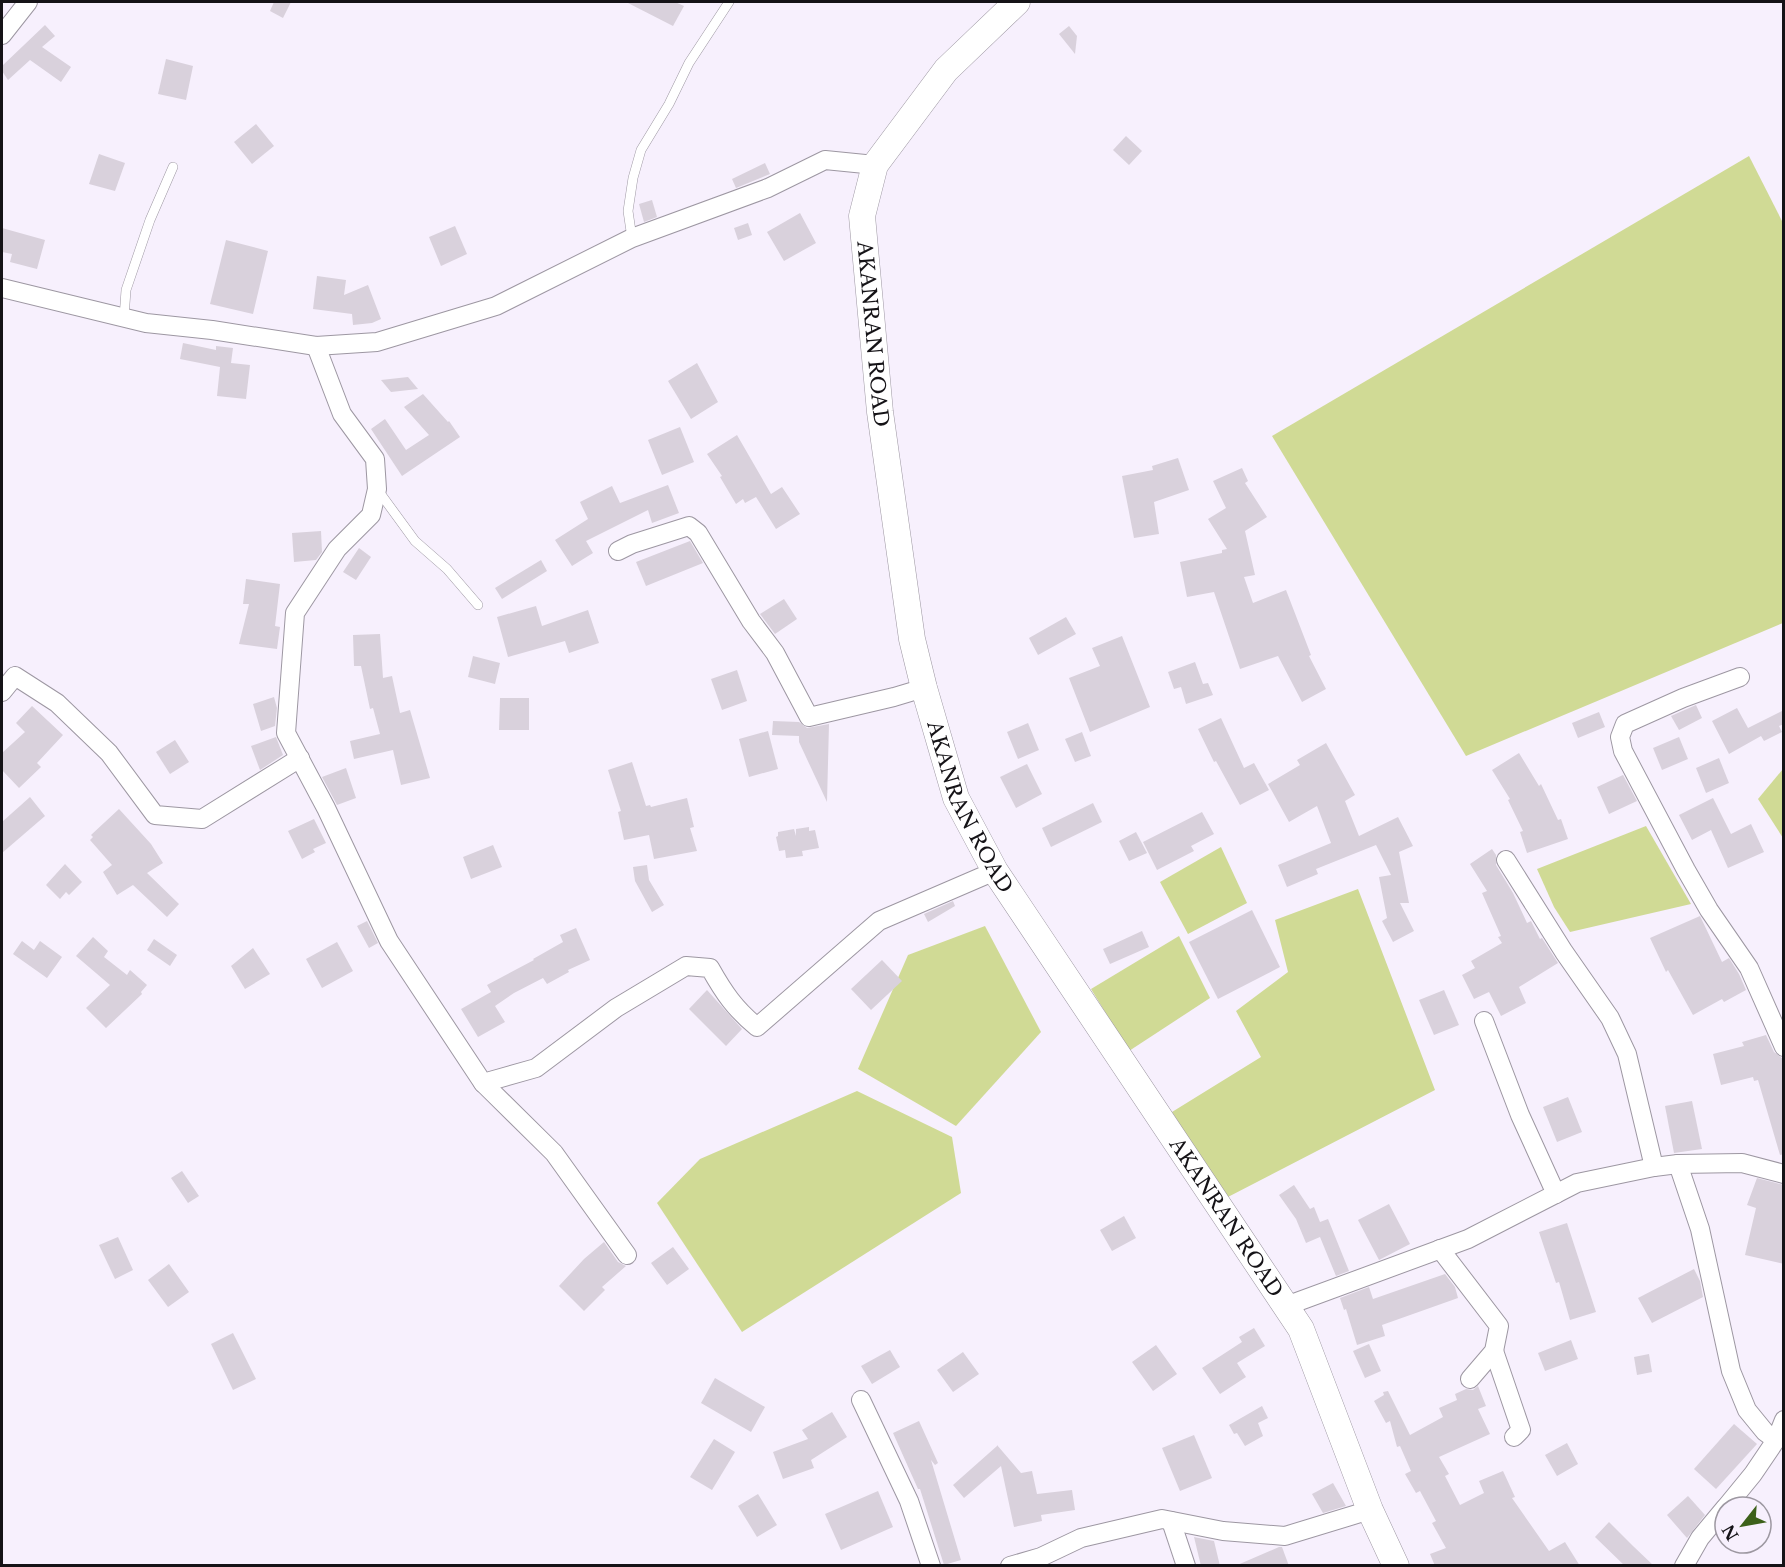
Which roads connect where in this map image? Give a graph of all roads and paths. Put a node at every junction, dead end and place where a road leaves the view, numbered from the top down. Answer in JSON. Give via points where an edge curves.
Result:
{"nodes":[{"id":1,"x":28,"y":2,"type":"edge"},
{"id":2,"x":729,"y":2,"type":"edge"},
{"id":3,"x":1017,"y":2,"type":"edge"},
{"id":4,"x":2,"y":35,"type":"edge"},
{"id":5,"x":875,"y":165,"type":"junction"},
{"id":6,"x":173,"y":167,"type":"dead end"},
{"id":7,"x":632,"y":238,"type":"junction"},
{"id":8,"x":2,"y":288,"type":"edge"},
{"id":9,"x":124,"y":318,"type":"junction"},
{"id":10,"x":316,"y":346,"type":"junction"},
{"id":11,"x":377,"y":489,"type":"junction"},
{"id":12,"x":618,"y":551,"type":"dead end"},
{"id":13,"x":478,"y":604,"type":"dead end"},
{"id":14,"x":1740,"y":677,"type":"dead end"},
{"id":15,"x":924,"y":688,"type":"junction"},
{"id":16,"x":2,"y":692,"type":"edge"},
{"id":17,"x":300,"y":758,"type":"junction"},
{"id":18,"x":1506,"y":860,"type":"dead end"},
{"id":19,"x":995,"y":871,"type":"junction"},
{"id":20,"x":1484,"y":1022,"type":"dead end"},
{"id":21,"x":1784,"y":1047,"type":"edge"},
{"id":22,"x":483,"y":1083,"type":"junction"},
{"id":23,"x":1678,"y":1164,"type":"junction"},
{"id":24,"x":1654,"y":1167,"type":"junction"},
{"id":25,"x":1784,"y":1174,"type":"edge"},
{"id":26,"x":1556,"y":1194,"type":"junction"},
{"id":27,"x":1440,"y":1249,"type":"junction"},
{"id":28,"x":627,"y":1255,"type":"dead end"},
{"id":29,"x":1286,"y":1306,"type":"junction"},
{"id":30,"x":1494,"y":1351,"type":"junction"},
{"id":31,"x":1470,"y":1379,"type":"dead end"},
{"id":32,"x":861,"y":1400,"type":"dead end"},
{"id":33,"x":1784,"y":1420,"type":"edge"},
{"id":34,"x":1515,"y":1437,"type":"dead end"},
{"id":35,"x":1776,"y":1440,"type":"junction"},
{"id":36,"x":1736,"y":1495,"type":"edge"},
{"id":37,"x":1370,"y":1510,"type":"junction"},
{"id":38,"x":1170,"y":1521,"type":"junction"},
{"id":39,"x":1713,"y":1522,"type":"edge"},
{"id":40,"x":931,"y":1566,"type":"edge"},
{"id":41,"x":1010,"y":1566,"type":"edge"},
{"id":42,"x":1186,"y":1566,"type":"edge"},
{"id":43,"x":1396,"y":1566,"type":"edge"},
{"id":44,"x":1684,"y":1566,"type":"edge"}],
"edges":[{"from":1,"to":4,"type":"street"},
{"from":2,"to":7,"type":"lane","via":[[689,63],[641,150],[628,211]]},
{"from":3,"to":5,"type":"main road","name":"AKANRAN ROAD","via":[[946,70]]},
{"from":5,"to":7,"type":"street","via":[[825,160],[768,188]]},
{"from":5,"to":15,"type":"main road","name":"AKANRAN ROAD","via":[[862,216],[880,412],[912,639]]},
{"from":6,"to":9,"type":"lane","via":[[126,290]]},
{"from":7,"to":10,"type":"street","via":[[496,306],[377,342]]},
{"from":8,"to":9,"type":"street"},
{"from":9,"to":10,"type":"street"},
{"from":10,"to":11,"type":"street","via":[[342,414],[375,459]]},
{"from":11,"to":13,"type":"lane","via":[[415,541]]},
{"from":11,"to":17,"type":"street","via":[[371,515],[337,549],[295,613],[286,733]]},
{"from":12,"to":15,"type":"street","via":[[688,526],[698,533],[775,653],[809,717]]},
{"from":14,"to":21,"type":"street","via":[[1625,724],[1620,737],[1623,751],[1686,870],[1749,968]]},
{"from":15,"to":19,"type":"main road","name":"AKANRAN ROAD","via":[[956,798]]},
{"from":16,"to":17,"type":"street","via":[[15,676],[57,703],[109,753],[155,815],[202,819]]},
{"from":17,"to":22,"type":"street","via":[[389,942]]},
{"from":18,"to":24,"type":"street","via":[[1610,1018],[1627,1054]]},
{"from":19,"to":22,"type":"street","via":[[879,921],[757,1027],[740,1014],[710,968],[686,966],[616,1008],[536,1068]]},
{"from":19,"to":29,"type":"main road","name":"AKANRAN ROAD"},
{"from":20,"to":26,"type":"street"},
{"from":22,"to":28,"type":"street","via":[[554,1153]]},
{"from":23,"to":24,"type":"street"},
{"from":23,"to":25,"type":"street","via":[[1742,1163]]},
{"from":23,"to":35,"type":"street","via":[[1700,1230],[1731,1371],[1747,1410]]},
{"from":24,"to":26,"type":"street","via":[[1577,1184]]},
{"from":26,"to":27,"type":"street"},
{"from":27,"to":29,"type":"street"},
{"from":27,"to":30,"type":"street","via":[[1498,1326]]},
{"from":29,"to":37,"type":"main road","name":"AKANRAN ROAD","via":[[1301,1329]]},
{"from":30,"to":31,"type":"street"},
{"from":30,"to":34,"type":"street","via":[[1521,1430]]},
{"from":32,"to":40,"type":"street","via":[[909,1501]]},
{"from":33,"to":35,"type":"street"},
{"from":35,"to":36,"type":"street"},
{"from":37,"to":38,"type":"street","via":[[1285,1536],[1223,1531]]},
{"from":37,"to":43,"type":"main road","name":"AKANRAN ROAD"},
{"from":38,"to":41,"type":"street","via":[[1082,1538]]},
{"from":38,"to":42,"type":"street"},
{"from":39,"to":44,"type":"street"}]}
